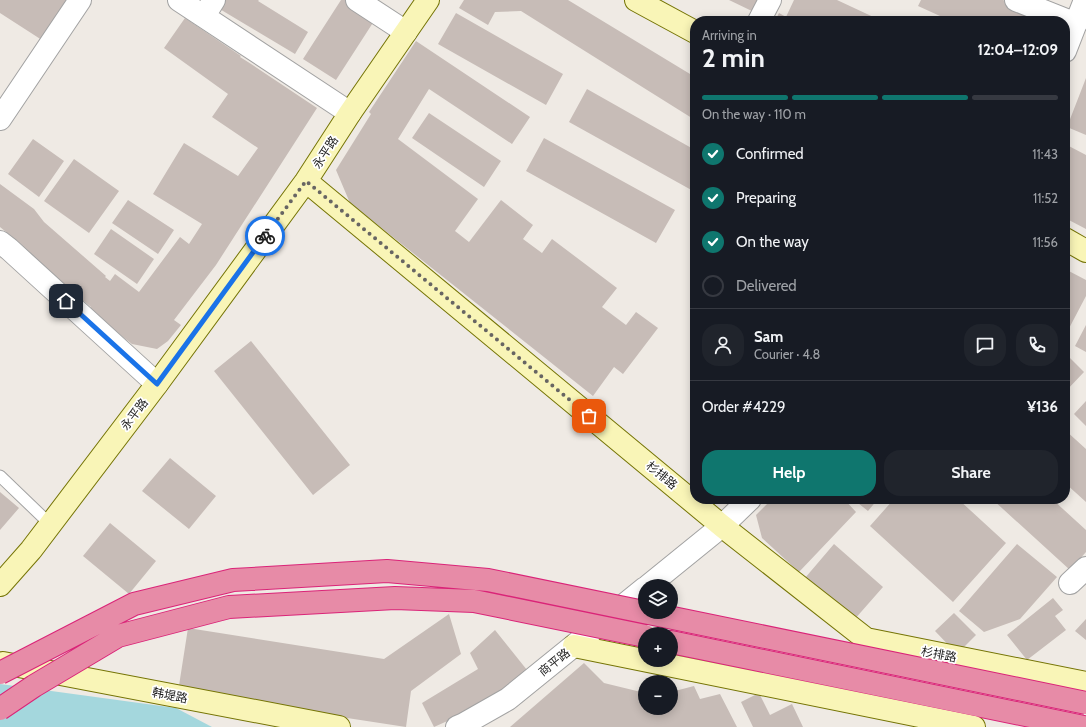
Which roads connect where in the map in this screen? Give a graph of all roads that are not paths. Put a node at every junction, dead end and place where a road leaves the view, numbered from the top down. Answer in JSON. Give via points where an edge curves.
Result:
{"nodes":[{"id":1,"x":80,"y":0,"type":"edge"},
{"id":2,"x":179,"y":0,"type":"edge"},
{"id":3,"x":357,"y":0,"type":"edge"},
{"id":4,"x":428,"y":0,"type":"edge"},
{"id":5,"x":636,"y":0,"type":"edge"},
{"id":6,"x":770,"y":0,"type":"edge"},
{"id":7,"x":1016,"y":0,"type":"edge"},
{"id":8,"x":1085,"y":0,"type":"edge"},
{"id":9,"x":209,"y":8,"type":"edge"},
{"id":10,"x":762,"y":16,"type":"edge"},
{"id":11,"x":1056,"y":16,"type":"edge"},
{"id":12,"x":1070,"y":22,"type":"edge"},
{"id":13,"x":1076,"y":24,"type":"junction"},
{"id":14,"x":690,"y":29,"type":"edge"},
{"id":15,"x":406,"y":32,"type":"junction"},
{"id":16,"x":1070,"y":39,"type":"edge"},
{"id":17,"x":350,"y":113,"type":"junction"},
{"id":18,"x":0,"y":119,"type":"edge"},
{"id":19,"x":306,"y":181,"type":"junction"},
{"id":20,"x":0,"y":242,"type":"edge"},
{"id":21,"x":1070,"y":242,"type":"edge"},
{"id":22,"x":1086,"y":251,"type":"edge"},
{"id":23,"x":157,"y":384,"type":"junction"},
{"id":24,"x":0,"y":476,"type":"edge"},
{"id":25,"x":690,"y":499,"type":"edge"},
{"id":26,"x":695,"y":504,"type":"edge"},
{"id":27,"x":745,"y":504,"type":"edge"},
{"id":28,"x":50,"y":525,"type":"junction"},
{"id":29,"x":722,"y":526,"type":"junction"},
{"id":30,"x":1086,"y":568,"type":"edge"},
{"id":31,"x":657,"y":579,"type":"edge"},
{"id":32,"x":1070,"y":583,"type":"dead end"},
{"id":33,"x":0,"y":585,"type":"edge"},
{"id":34,"x":638,"y":594,"type":"edge"},
{"id":35,"x":638,"y":635,"type":"edge"},
{"id":36,"x":678,"y":643,"type":"edge"},
{"id":37,"x":574,"y":646,"type":"junction"},
{"id":38,"x":0,"y":662,"type":"edge"},
{"id":39,"x":0,"y":673,"type":"edge"},
{"id":40,"x":1086,"y":683,"type":"edge"},
{"id":41,"x":1086,"y":703,"type":"edge"},
{"id":42,"x":0,"y":709,"type":"edge"},
{"id":43,"x":340,"y":727,"type":"edge"},
{"id":44,"x":457,"y":727,"type":"edge"},
{"id":45,"x":974,"y":727,"type":"edge"},
{"id":46,"x":1084,"y":727,"type":"edge"}],
"edges":[{"from":1,"to":18,"type":"street"},
{"from":2,"to":9,"type":"street"},
{"from":3,"to":15,"type":"street"},
{"from":4,"to":15,"type":"street","name":"永平路"},
{"from":5,"to":14,"type":"street"},
{"from":6,"to":10,"type":"street"},
{"from":7,"to":11,"type":"street"},
{"from":8,"to":13,"type":"street"},
{"from":9,"to":17,"type":"street"},
{"from":12,"to":13,"type":"street"},
{"from":13,"to":16,"type":"street"},
{"from":15,"to":17,"type":"street","name":"永平路"},
{"from":17,"to":19,"type":"street","name":"永平路"},
{"from":19,"to":23,"type":"street","name":"永平路"},
{"from":19,"to":25,"type":"street","name":"杉排路"},
{"from":20,"to":23,"type":"street"},
{"from":21,"to":22,"type":"street"},
{"from":23,"to":28,"type":"street","name":"永平路"},
{"from":24,"to":28,"type":"lane"},
{"from":26,"to":29,"type":"street","name":"杉排路"},
{"from":27,"to":29,"type":"street"},
{"from":28,"to":33,"type":"street","name":"永平路"},
{"from":29,"to":31,"type":"street"},
{"from":29,"to":40,"type":"street","name":"杉排路","via":[[866,639]]},
{"from":30,"to":32,"type":"street"},
{"from":34,"to":37,"type":"street","name":"商平路"},
{"from":35,"to":42,"type":"highway","bridge":true,"via":[[474,601],[395,598],[229,607],[118,636]]},
{"from":36,"to":46,"type":"highway"},
{"from":37,"to":44,"type":"street","name":"商平路","via":[[508,699]]},
{"from":37,"to":45,"type":"street"},
{"from":38,"to":43,"type":"street","name":"韩堤路"},
{"from":39,"to":41,"type":"highway","bridge":true,"via":[[134,604],[233,580],[387,571],[488,580]]}]}
